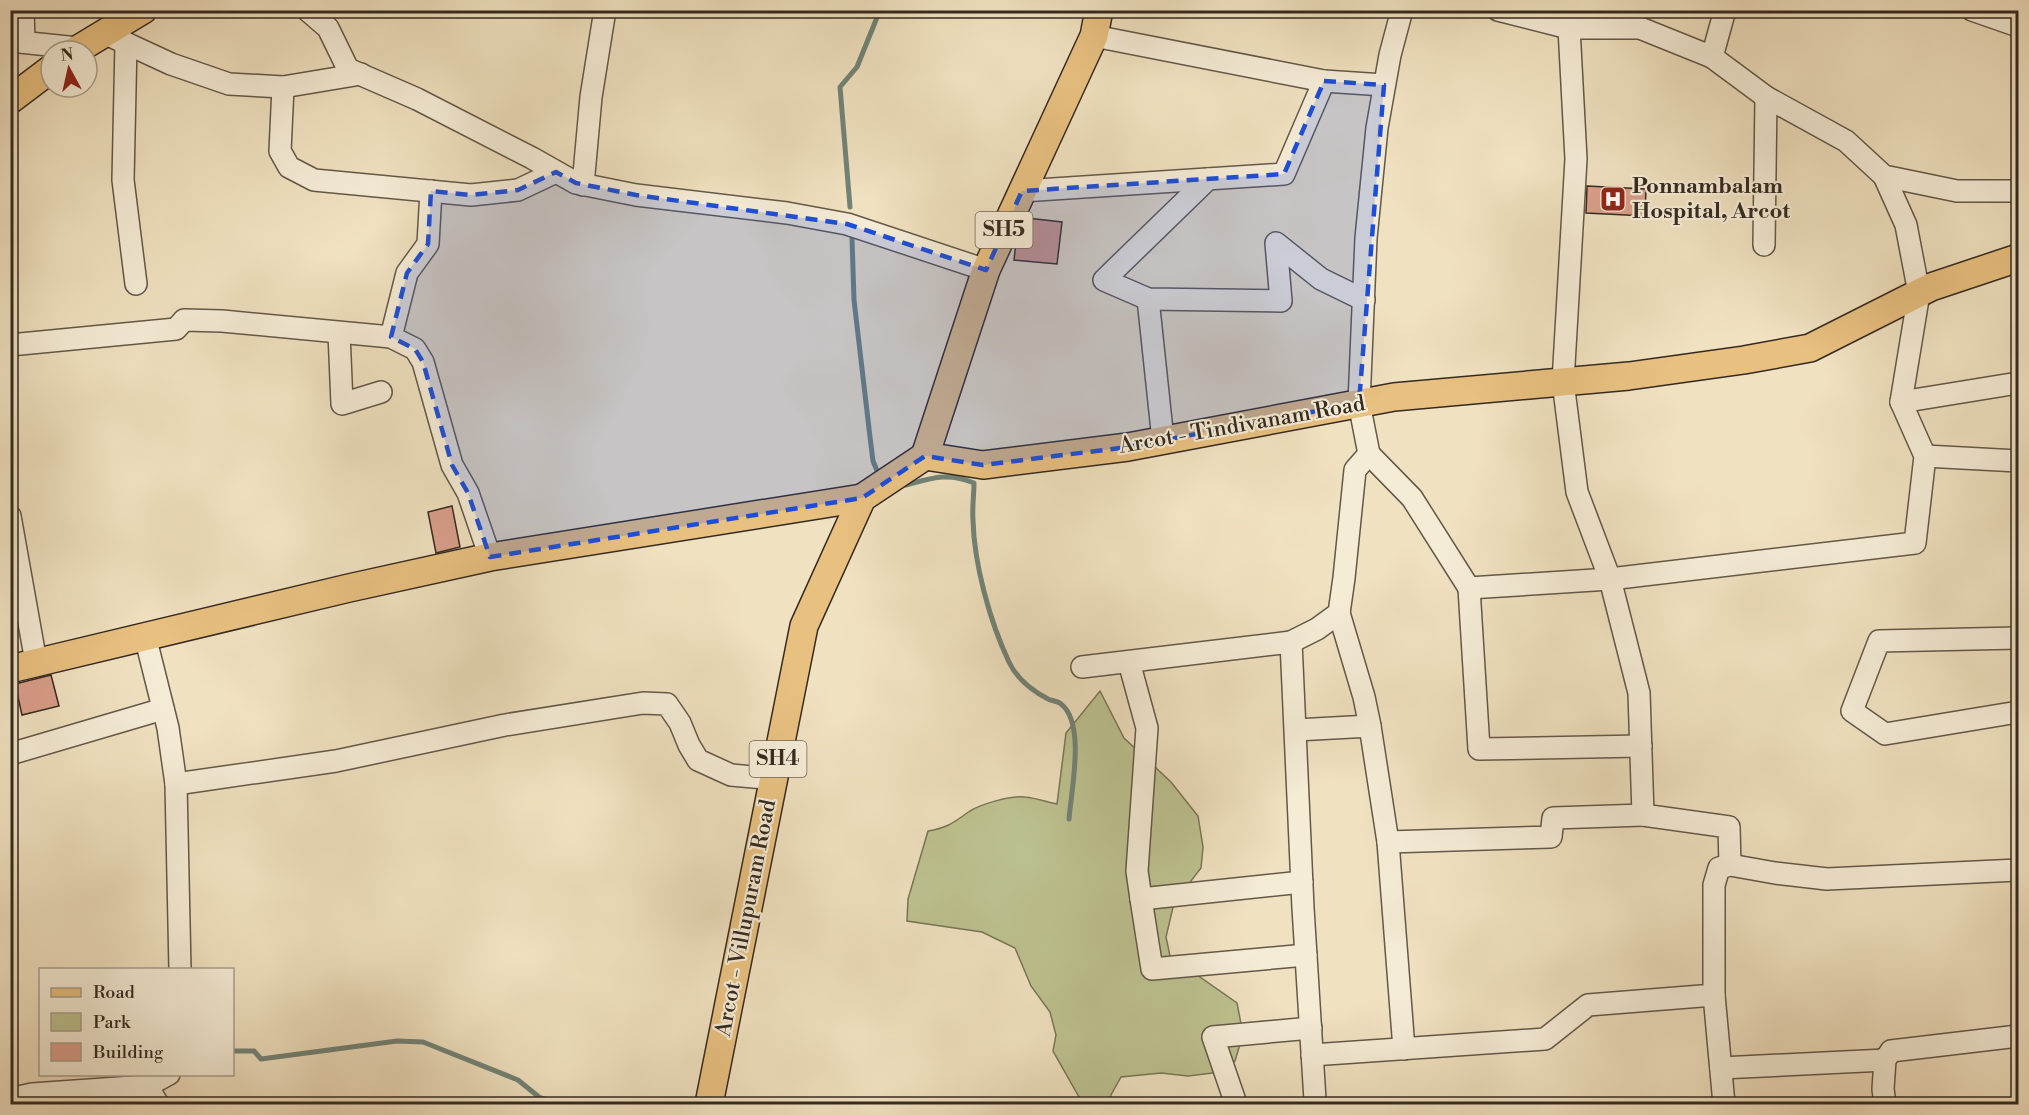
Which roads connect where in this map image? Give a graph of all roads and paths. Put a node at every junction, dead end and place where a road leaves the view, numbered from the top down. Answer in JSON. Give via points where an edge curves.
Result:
{"nodes":[{"id":1,"x":23,"y":10,"type":"edge"},
{"id":2,"x":143,"y":10,"type":"edge"},
{"id":3,"x":307,"y":10,"type":"edge"},
{"id":4,"x":605,"y":10,"type":"edge"},
{"id":5,"x":1402,"y":10,"type":"edge"},
{"id":6,"x":1498,"y":10,"type":"edge"},
{"id":7,"x":1725,"y":10,"type":"edge"},
{"id":8,"x":1972,"y":10,"type":"edge"},
{"id":9,"x":1570,"y":19,"type":"edge"},
{"id":10,"x":1096,"y":23,"type":"edge"},
{"id":11,"x":2019,"y":26,"type":"edge"},
{"id":12,"x":115,"y":38,"type":"junction"},
{"id":13,"x":17,"y":41,"type":"edge"},
{"id":14,"x":99,"y":43,"type":"edge"},
{"id":15,"x":39,"y":44,"type":"edge"},
{"id":16,"x":1712,"y":57,"type":"junction"},
{"id":17,"x":361,"y":74,"type":"junction"},
{"id":18,"x":39,"y":78,"type":"edge"},
{"id":19,"x":1324,"y":81,"type":"junction"},
{"id":20,"x":1384,"y":85,"type":"junction"},
{"id":21,"x":283,"y":87,"type":"junction"},
{"id":22,"x":1766,"y":97,"type":"junction"},
{"id":23,"x":10,"y":100,"type":"edge"},
{"id":24,"x":556,"y":172,"type":"junction"},
{"id":25,"x":1884,"y":176,"type":"junction"},
{"id":26,"x":1208,"y":179,"type":"junction"},
{"id":27,"x":583,"y":185,"type":"junction"},
{"id":28,"x":1022,"y":190,"type":"junction"},
{"id":29,"x":431,"y":191,"type":"junction"},
{"id":30,"x":2019,"y":191,"type":"edge"},
{"id":31,"x":1764,"y":245,"type":"dead end"},
{"id":32,"x":2019,"y":258,"type":"edge"},
{"id":33,"x":986,"y":270,"type":"junction"},
{"id":34,"x":136,"y":284,"type":"dead end"},
{"id":35,"x":1919,"y":293,"type":"junction"},
{"id":36,"x":1148,"y":299,"type":"junction"},
{"id":37,"x":1364,"y":300,"type":"junction"},
{"id":38,"x":339,"y":333,"type":"junction"},
{"id":39,"x":391,"y":337,"type":"junction"},
{"id":40,"x":10,"y":345,"type":"edge"},
{"id":41,"x":1563,"y":382,"type":"junction"},
{"id":42,"x":2019,"y":384,"type":"edge"},
{"id":43,"x":381,"y":392,"type":"dead end"},
{"id":44,"x":1901,"y":402,"type":"junction"},
{"id":45,"x":1359,"y":403,"type":"junction"},
{"id":46,"x":1163,"y":440,"type":"junction"},
{"id":47,"x":1369,"y":454,"type":"junction"},
{"id":48,"x":925,"y":456,"type":"junction"},
{"id":49,"x":1925,"y":456,"type":"junction"},
{"id":50,"x":2019,"y":461,"type":"edge"},
{"id":51,"x":862,"y":498,"type":"junction"},
{"id":52,"x":10,"y":516,"type":"edge"},
{"id":53,"x":13,"y":552,"type":"edge"},
{"id":54,"x":490,"y":557,"type":"junction"},
{"id":55,"x":1610,"y":579,"type":"junction"},
{"id":56,"x":1469,"y":588,"type":"junction"},
{"id":57,"x":1339,"y":613,"type":"junction"},
{"id":58,"x":145,"y":636,"type":"junction"},
{"id":59,"x":2019,"y":638,"type":"edge"},
{"id":60,"x":1291,"y":642,"type":"junction"},
{"id":61,"x":1129,"y":662,"type":"junction"},
{"id":62,"x":23,"y":666,"type":"edge"},
{"id":63,"x":1082,"y":668,"type":"dead end"},
{"id":64,"x":163,"y":709,"type":"junction"},
{"id":65,"x":2019,"y":712,"type":"edge"},
{"id":66,"x":1370,"y":726,"type":"junction"},
{"id":67,"x":1296,"y":730,"type":"junction"},
{"id":68,"x":1641,"y":746,"type":"junction"},
{"id":69,"x":10,"y":754,"type":"edge"},
{"id":70,"x":774,"y":779,"type":"junction"},
{"id":71,"x":176,"y":784,"type":"junction"},
{"id":72,"x":1643,"y":816,"type":"junction"},
{"id":73,"x":1388,"y":842,"type":"junction"},
{"id":74,"x":1730,"y":865,"type":"junction"},
{"id":75,"x":2019,"y":870,"type":"edge"},
{"id":76,"x":1302,"y":882,"type":"junction"},
{"id":77,"x":1141,"y":899,"type":"junction"},
{"id":78,"x":1306,"y":956,"type":"junction"},
{"id":79,"x":180,"y":968,"type":"edge"},
{"id":80,"x":1714,"y":995,"type":"junction"},
{"id":81,"x":1311,"y":1028,"type":"junction"},
{"id":82,"x":2019,"y":1036,"type":"edge"},
{"id":83,"x":1404,"y":1049,"type":"junction"},
{"id":84,"x":1312,"y":1055,"type":"junction"},
{"id":85,"x":1885,"y":1060,"type":"junction"},
{"id":86,"x":1721,"y":1068,"type":"junction"},
{"id":87,"x":167,"y":1076,"type":"edge"},
{"id":88,"x":12,"y":1092,"type":"edge"},
{"id":89,"x":143,"y":1095,"type":"edge"},
{"id":90,"x":158,"y":1104,"type":"edge"},
{"id":91,"x":709,"y":1104,"type":"edge"},
{"id":92,"x":1236,"y":1104,"type":"edge"},
{"id":93,"x":1317,"y":1104,"type":"edge"},
{"id":94,"x":1724,"y":1104,"type":"edge"},
{"id":95,"x":1885,"y":1104,"type":"edge"}],
"edges":[{"from":1,"to":13,"type":"street"},
{"from":2,"to":12,"type":"main road"},
{"from":3,"to":17,"type":"street","via":[[327,28],[348,69]]},
{"from":4,"to":27,"type":"street","via":[[591,97]]},
{"from":5,"to":20,"type":"street"},
{"from":6,"to":9,"type":"street"},
{"from":7,"to":16,"type":"street"},
{"from":8,"to":11,"type":"street"},
{"from":9,"to":16,"type":"street","via":[[1640,27]]},
{"from":9,"to":41,"type":"street","via":[[1576,159]]},
{"from":10,"to":19,"type":"street"},
{"from":10,"to":28,"type":"main road","number":"SH5"},
{"from":12,"to":14,"type":"main road"},
{"from":12,"to":21,"type":"street","via":[[171,64],[229,84]]},
{"from":12,"to":34,"type":"street","via":[[123,180]]},
{"from":13,"to":15,"type":"street"},
{"from":16,"to":22,"type":"street"},
{"from":17,"to":21,"type":"street"},
{"from":17,"to":24,"type":"street"},
{"from":18,"to":23,"type":"main road"},
{"from":19,"to":20,"type":"street"},
{"from":19,"to":26,"type":"street","via":[[1284,174]]},
{"from":20,"to":37,"type":"street","via":[[1374,150]]},
{"from":21,"to":29,"type":"street","via":[[280,151],[289,168],[314,180]]},
{"from":22,"to":25,"type":"street","via":[[1846,141]]},
{"from":22,"to":31,"type":"street"},
{"from":24,"to":27,"type":"street"},
{"from":24,"to":29,"type":"street","via":[[518,190],[471,195]]},
{"from":25,"to":30,"type":"street","via":[[1957,191]]},
{"from":25,"to":35,"type":"street","via":[[1906,225]]},
{"from":26,"to":28,"type":"street"},
{"from":26,"to":36,"type":"street","via":[[1104,280]]},
{"from":27,"to":33,"type":"street","via":[[847,224]]},
{"from":28,"to":33,"type":"main road","number":"SH5"},
{"from":29,"to":39,"type":"street","via":[[428,244],[407,273]]},
{"from":32,"to":35,"type":"main road","name":"Arcot - Tindivanam Road"},
{"from":33,"to":48,"type":"main road","number":"SH5"},
{"from":35,"to":41,"type":"main road","name":"Arcot - Tindivanam Road","via":[[1809,348],[1629,376]]},
{"from":35,"to":44,"type":"street"},
{"from":36,"to":37,"type":"street","via":[[1281,301],[1276,243],[1322,279]]},
{"from":36,"to":46,"type":"street"},
{"from":37,"to":45,"type":"street"},
{"from":38,"to":39,"type":"street"},
{"from":38,"to":40,"type":"street","via":[[184,320],[176,329]]},
{"from":38,"to":43,"type":"street","via":[[342,404]]},
{"from":39,"to":54,"type":"street","via":[[415,349],[423,363],[452,465],[468,493]]},
{"from":41,"to":45,"type":"main road","name":"Arcot - Tindivanam Road"},
{"from":41,"to":55,"type":"street","via":[[1577,492]]},
{"from":42,"to":44,"type":"street"},
{"from":44,"to":49,"type":"street"},
{"from":45,"to":46,"type":"main road","name":"Arcot - Tindivanam Road"},
{"from":45,"to":47,"type":"street"},
{"from":46,"to":48,"type":"main road","name":"Arcot - Tindivanam Road","via":[[983,465]]},
{"from":47,"to":56,"type":"street","via":[[1412,498]]},
{"from":47,"to":57,"type":"street","via":[[1355,470]]},
{"from":48,"to":51,"type":"main road"},
{"from":49,"to":50,"type":"street"},
{"from":49,"to":55,"type":"street","via":[[1915,543]]},
{"from":51,"to":54,"type":"main road"},
{"from":51,"to":70,"type":"main road","name":"Arcot - Villupuram Road","number":"SH4","via":[[804,626]]},
{"from":52,"to":53,"type":"street"},
{"from":53,"to":62,"type":"street"},
{"from":54,"to":58,"type":"main road"},
{"from":55,"to":56,"type":"street"},
{"from":55,"to":68,"type":"street","via":[[1640,693]]},
{"from":56,"to":68,"type":"street","via":[[1479,749]]},
{"from":57,"to":60,"type":"street"},
{"from":57,"to":66,"type":"street"},
{"from":58,"to":62,"type":"main road"},
{"from":58,"to":64,"type":"street"},
{"from":59,"to":65,"type":"street","via":[[1879,641],[1852,711],[1886,734]]},
{"from":60,"to":61,"type":"street"},
{"from":60,"to":67,"type":"street"},
{"from":61,"to":63,"type":"street"},
{"from":61,"to":77,"type":"street","via":[[1147,728],[1137,871]]},
{"from":64,"to":69,"type":"street"},
{"from":64,"to":71,"type":"street"},
{"from":66,"to":67,"type":"street"},
{"from":66,"to":73,"type":"street"},
{"from":67,"to":76,"type":"street"},
{"from":68,"to":72,"type":"street"},
{"from":70,"to":71,"type":"street","via":[[731,775],[698,760],[667,704],[643,703],[505,725],[336,761]]},
{"from":70,"to":91,"type":"main road","name":"Arcot - Villupuram Road","number":"SH4"},
{"from":71,"to":79,"type":"street"},
{"from":72,"to":73,"type":"street","via":[[1552,818],[1551,837]]},
{"from":72,"to":74,"type":"street","via":[[1729,827]]},
{"from":73,"to":83,"type":"street"},
{"from":74,"to":75,"type":"street","via":[[1827,879]]},
{"from":74,"to":80,"type":"street","via":[[1719,868],[1714,885]]},
{"from":76,"to":77,"type":"street"},
{"from":76,"to":78,"type":"street"},
{"from":77,"to":78,"type":"street","via":[[1152,969]]},
{"from":78,"to":81,"type":"street"},
{"from":80,"to":83,"type":"street","via":[[1588,1005],[1545,1039]]},
{"from":80,"to":86,"type":"street"},
{"from":81,"to":84,"type":"street"},
{"from":81,"to":92,"type":"street","via":[[1213,1037]]},
{"from":82,"to":85,"type":"street","via":[[1891,1051]]},
{"from":83,"to":84,"type":"street"},
{"from":84,"to":93,"type":"street"},
{"from":85,"to":86,"type":"street"},
{"from":85,"to":95,"type":"street"},
{"from":86,"to":94,"type":"street"},
{"from":87,"to":89,"type":"street"},
{"from":88,"to":89,"type":"street"},
{"from":89,"to":90,"type":"street"}]}
